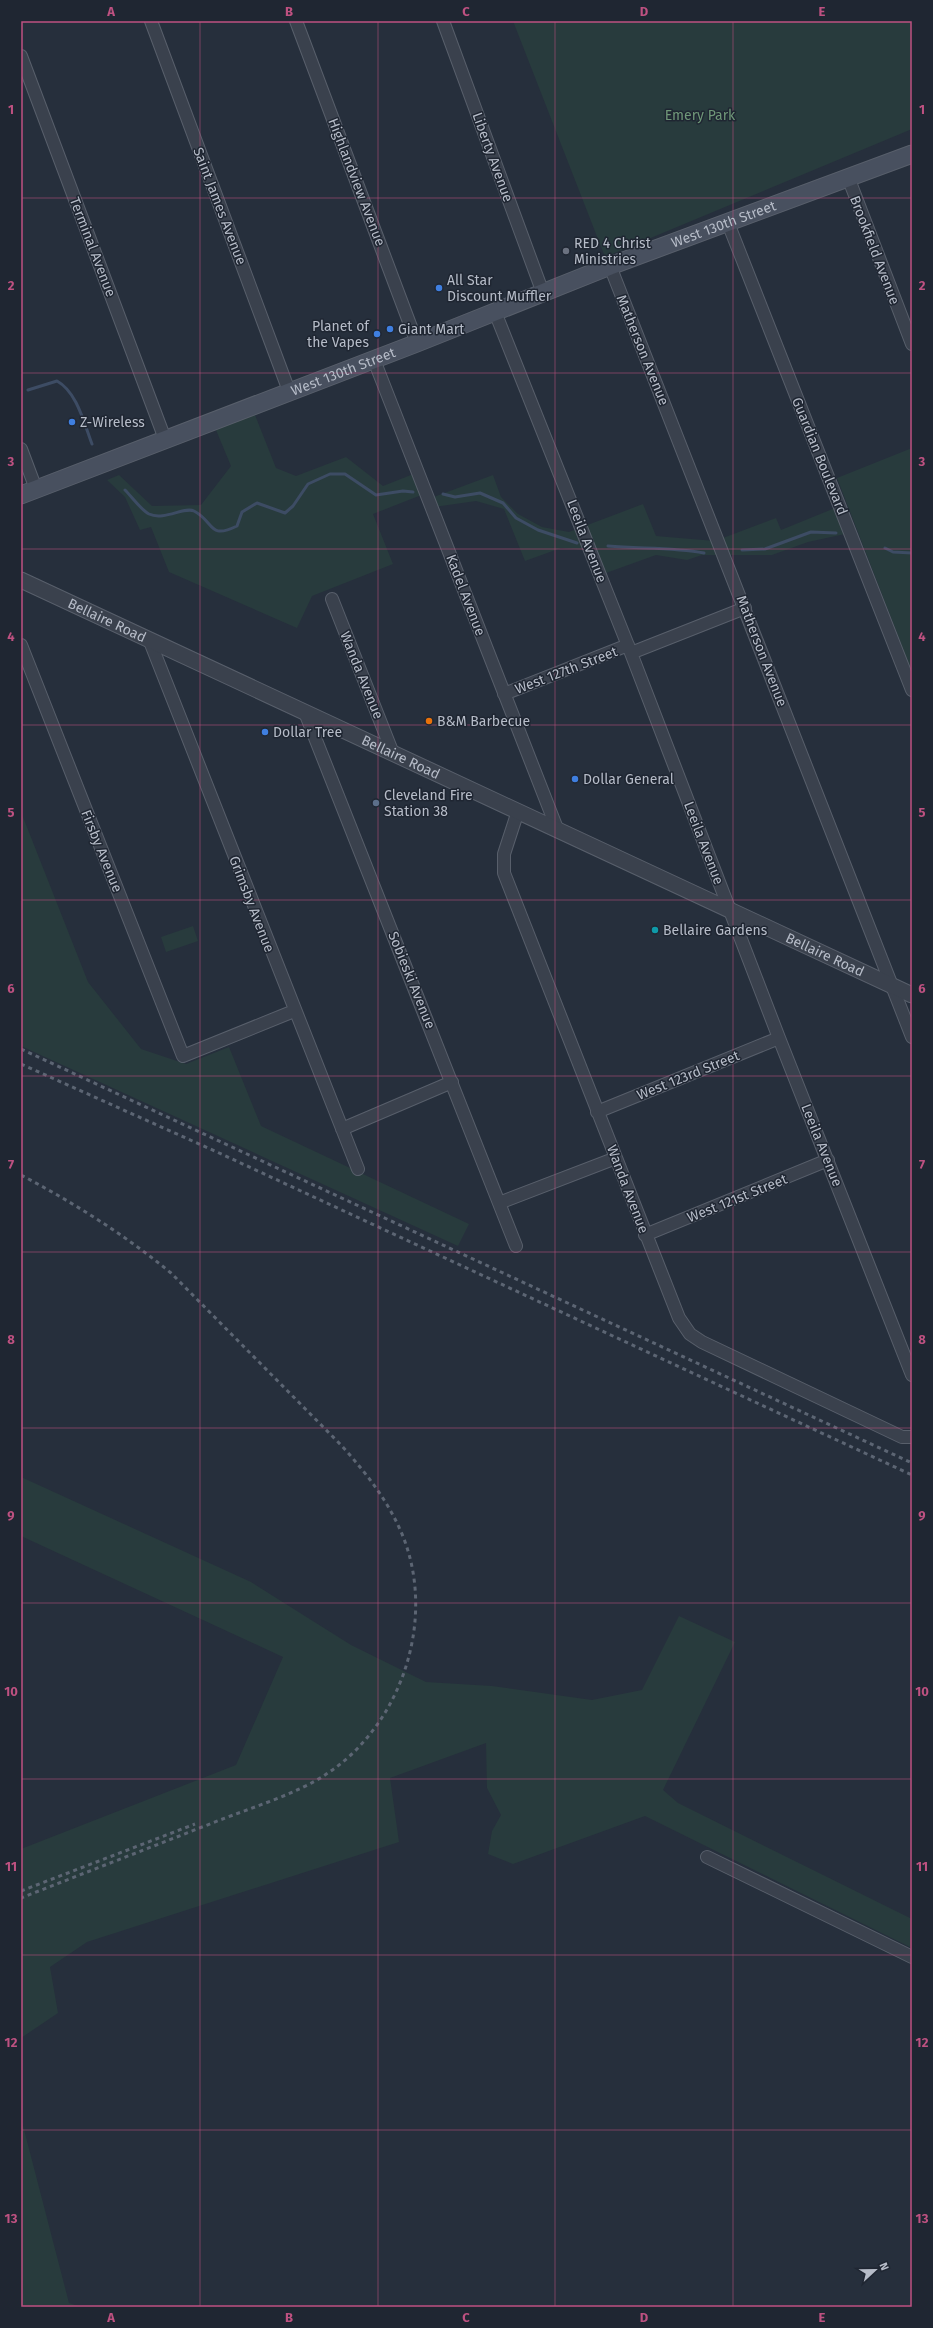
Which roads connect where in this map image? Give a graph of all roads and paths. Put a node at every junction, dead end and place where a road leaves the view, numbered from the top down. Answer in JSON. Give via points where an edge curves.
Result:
{"nodes":[{"id":1,"x":151,"y":21,"type":"edge"},
{"id":2,"x":296,"y":21,"type":"edge"},
{"id":3,"x":442,"y":21,"type":"edge"},
{"id":4,"x":21,"y":56,"type":"edge"},
{"id":5,"x":912,"y":154,"type":"edge"},
{"id":6,"x":848,"y":177,"type":"junction"},
{"id":7,"x":728,"y":223,"type":"junction"},
{"id":8,"x":610,"y":266,"type":"junction"},
{"id":9,"x":543,"y":293,"type":"junction"},
{"id":10,"x":495,"y":312,"type":"junction"},
{"id":11,"x":417,"y":343,"type":"junction"},
{"id":12,"x":912,"y":344,"type":"edge"},
{"id":13,"x":374,"y":360,"type":"junction"},
{"id":14,"x":289,"y":391,"type":"junction"},
{"id":15,"x":164,"y":439,"type":"junction"},
{"id":16,"x":21,"y":449,"type":"edge"},
{"id":17,"x":28,"y":492,"type":"edge"},
{"id":18,"x":21,"y":580,"type":"edge"},
{"id":19,"x":332,"y":599,"type":"dead end"},
{"id":20,"x":745,"y":608,"type":"junction"},
{"id":21,"x":148,"y":639,"type":"junction"},
{"id":22,"x":21,"y":645,"type":"edge"},
{"id":23,"x":629,"y":649,"type":"junction"},
{"id":24,"x":912,"y":690,"type":"edge"},
{"id":25,"x":504,"y":694,"type":"junction"},
{"id":26,"x":306,"y":714,"type":"junction"},
{"id":27,"x":392,"y":751,"type":"junction"},
{"id":28,"x":518,"y":811,"type":"junction"},
{"id":29,"x":558,"y":831,"type":"junction"},
{"id":30,"x":730,"y":911,"type":"junction"},
{"id":31,"x":892,"y":985,"type":"junction"},
{"id":32,"x":912,"y":995,"type":"edge"},
{"id":33,"x":294,"y":1011,"type":"junction"},
{"id":34,"x":912,"y":1037,"type":"edge"},
{"id":35,"x":779,"y":1038,"type":"junction"},
{"id":36,"x":452,"y":1082,"type":"junction"},
{"id":37,"x":597,"y":1112,"type":"junction"},
{"id":38,"x":342,"y":1129,"type":"junction"},
{"id":39,"x":616,"y":1158,"type":"junction"},
{"id":40,"x":828,"y":1160,"type":"junction"},
{"id":41,"x":358,"y":1169,"type":"dead end"},
{"id":42,"x":498,"y":1203,"type":"junction"},
{"id":43,"x":645,"y":1235,"type":"junction"},
{"id":44,"x":516,"y":1246,"type":"dead end"},
{"id":45,"x":912,"y":1375,"type":"edge"},
{"id":46,"x":911,"y":1437,"type":"edge"},
{"id":47,"x":707,"y":1856,"type":"dead end"},
{"id":48,"x":912,"y":1957,"type":"edge"}],
"edges":[{"from":1,"to":14,"type":"street","name":"Saint James Avenue"},
{"from":2,"to":11,"type":"street","name":"Highlandview Avenue"},
{"from":3,"to":9,"type":"street","name":"Liberty Avenue"},
{"from":4,"to":15,"type":"street","name":"Terminal Avenue"},
{"from":5,"to":6,"type":"main road","name":"West 130th Street"},
{"from":6,"to":7,"type":"main road","name":"West 130th Street"},
{"from":6,"to":12,"type":"street","name":"Brookfield Avenue"},
{"from":7,"to":8,"type":"main road","name":"West 130th Street"},
{"from":7,"to":24,"type":"street","name":"Guardian Boulevard"},
{"from":8,"to":9,"type":"main road","name":"West 130th Street"},
{"from":8,"to":20,"type":"street","name":"Matherson Avenue"},
{"from":9,"to":10,"type":"main road","name":"West 130th Street"},
{"from":10,"to":11,"type":"main road","name":"West 130th Street"},
{"from":10,"to":23,"type":"street","name":"Leeila Avenue"},
{"from":11,"to":13,"type":"main road","name":"West 130th Street"},
{"from":13,"to":14,"type":"main road","name":"West 130th Street"},
{"from":13,"to":25,"type":"street","name":"Kadel Avenue"},
{"from":14,"to":15,"type":"main road","name":"West 130th Street"},
{"from":15,"to":17,"type":"main road","name":"West 130th Street"},
{"from":16,"to":17,"type":"street"},
{"from":18,"to":21,"type":"street","name":"Bellaire Road"},
{"from":19,"to":27,"type":"street","name":"Wanda Avenue"},
{"from":20,"to":23,"type":"street","name":"West 127th Street"},
{"from":20,"to":31,"type":"street","name":"Matherson Avenue"},
{"from":21,"to":26,"type":"street","name":"Bellaire Road"},
{"from":21,"to":33,"type":"street","name":"Grimsby Avenue"},
{"from":22,"to":33,"type":"street","name":"Firsby Avenue","via":[[183,1056]]},
{"from":23,"to":25,"type":"street","name":"West 127th Street"},
{"from":23,"to":30,"type":"street","name":"Leeila Avenue"},
{"from":25,"to":29,"type":"street","name":"Kadel Avenue"},
{"from":26,"to":27,"type":"street","name":"Bellaire Road"},
{"from":26,"to":36,"type":"street","name":"Sobieski Avenue"},
{"from":27,"to":28,"type":"street","name":"Bellaire Road"},
{"from":28,"to":29,"type":"street","name":"Bellaire Road"},
{"from":28,"to":37,"type":"street","name":"Wanda Avenue","via":[[504,854],[504,873]]},
{"from":29,"to":30,"type":"street","name":"Bellaire Road"},
{"from":30,"to":31,"type":"street","name":"Bellaire Road"},
{"from":30,"to":35,"type":"street","name":"Leeila Avenue"},
{"from":31,"to":32,"type":"street","name":"Bellaire Road"},
{"from":31,"to":34,"type":"street","name":"Matherson Avenue"},
{"from":33,"to":38,"type":"street","name":"Grimsby Avenue"},
{"from":35,"to":37,"type":"street","name":"West 123rd Street"},
{"from":35,"to":40,"type":"street","name":"Leeila Avenue"},
{"from":36,"to":38,"type":"street"},
{"from":36,"to":42,"type":"street","name":"Sobieski Avenue"},
{"from":37,"to":39,"type":"street","name":"Wanda Avenue"},
{"from":38,"to":41,"type":"street","name":"Grimsby Avenue"},
{"from":39,"to":42,"type":"street"},
{"from":39,"to":43,"type":"street","name":"Wanda Avenue"},
{"from":40,"to":43,"type":"street","name":"West 121st Street"},
{"from":40,"to":45,"type":"street","name":"Leeila Avenue"},
{"from":42,"to":44,"type":"street","name":"Sobieski Avenue"},
{"from":43,"to":46,"type":"street","name":"Wanda Avenue","via":[[679,1318],[690,1334],[896,1434]]},
{"from":47,"to":48,"type":"street"}]}
